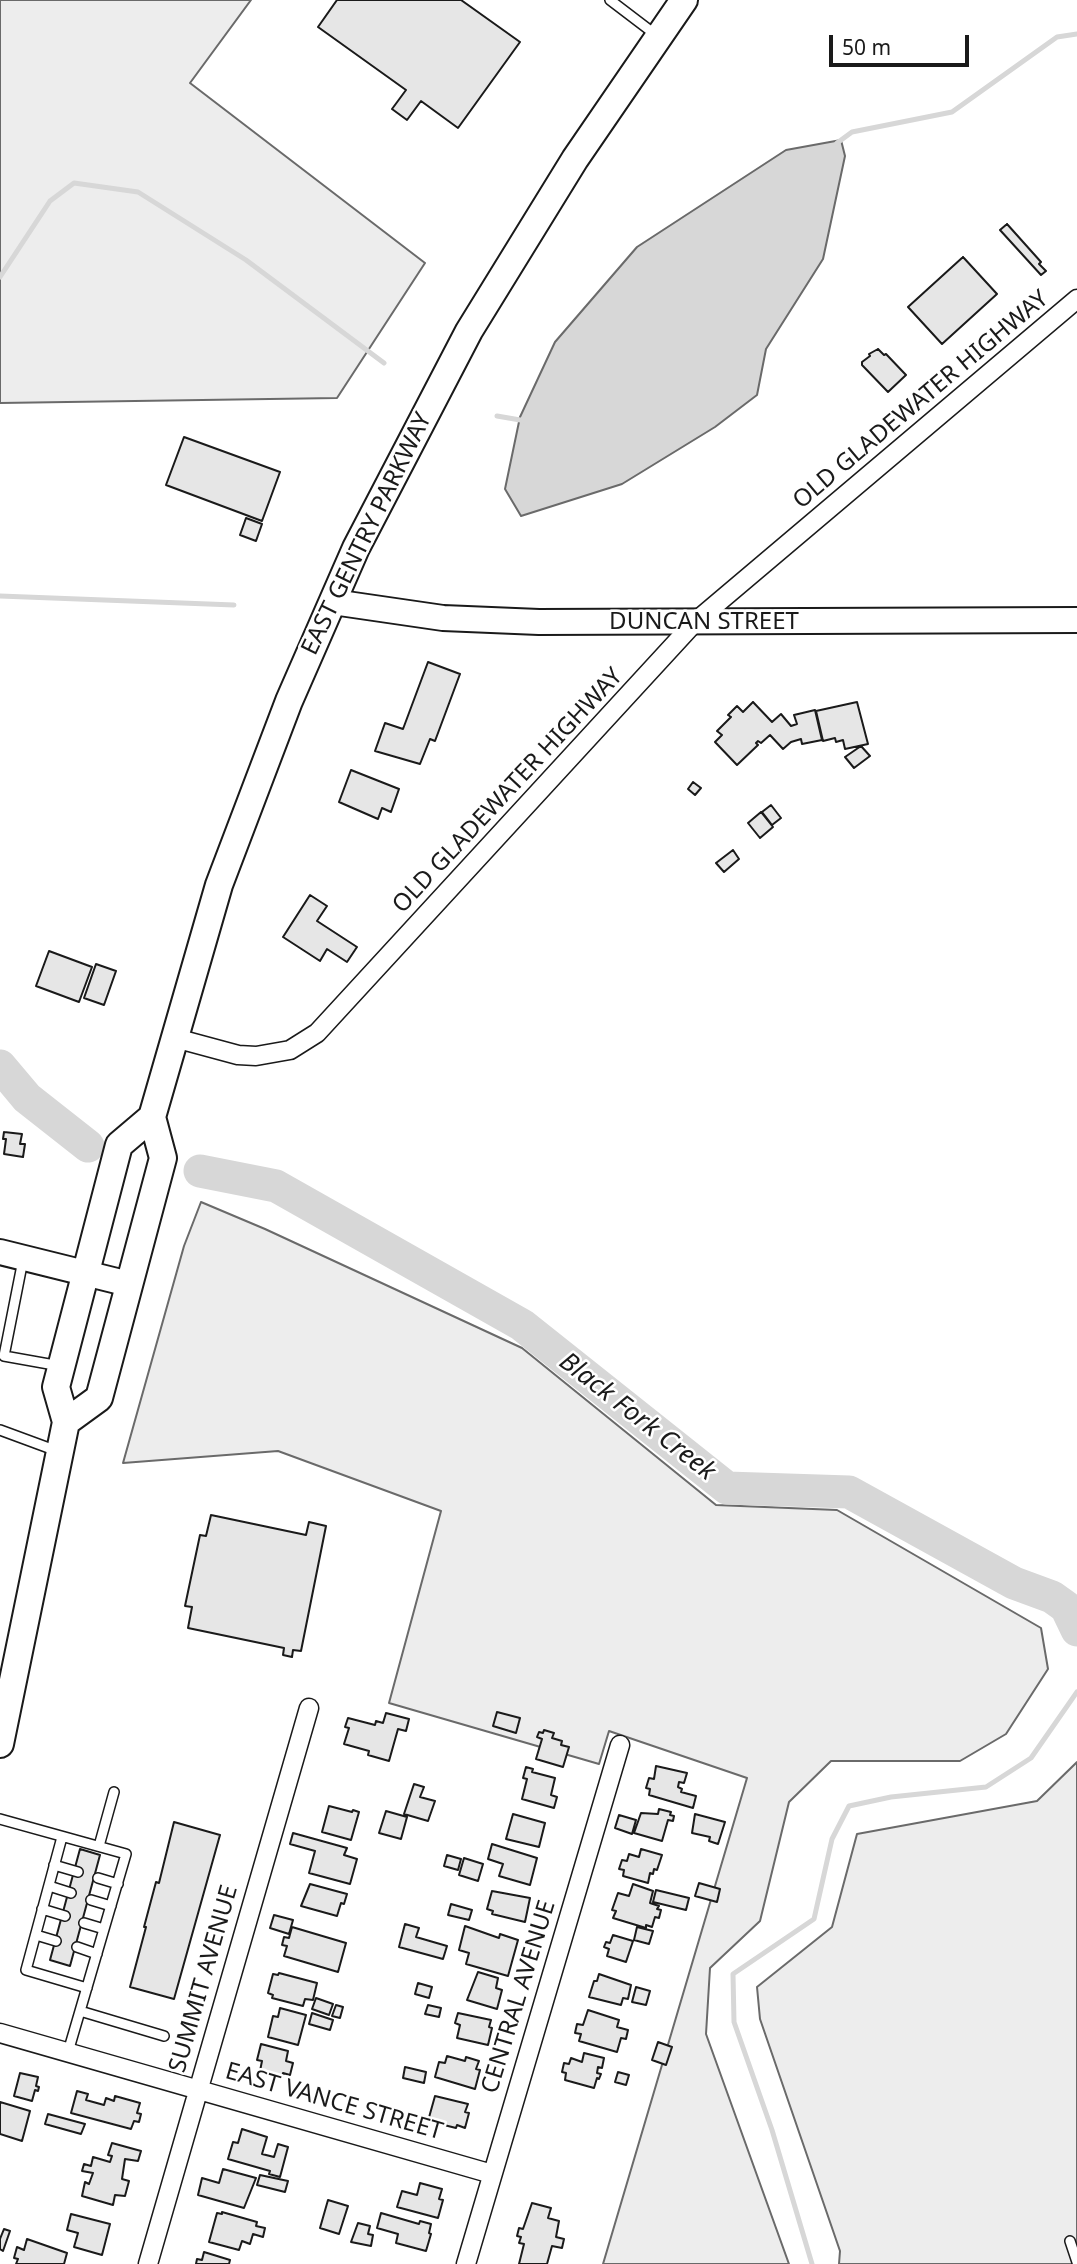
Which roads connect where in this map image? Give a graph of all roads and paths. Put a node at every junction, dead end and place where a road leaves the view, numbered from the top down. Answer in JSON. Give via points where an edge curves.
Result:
{"nodes":[{"id":1,"x":610,"y":0,"type":"edge"},
{"id":2,"x":684,"y":0,"type":"edge"},
{"id":3,"x":658,"y":37,"type":"junction"},
{"id":4,"x":1077,"y":299,"type":"edge"},
{"id":5,"x":333,"y":602,"type":"junction"},
{"id":6,"x":1077,"y":620,"type":"edge"},
{"id":7,"x":695,"y":622,"type":"junction"},
{"id":8,"x":175,"y":1038,"type":"junction"},
{"id":9,"x":152,"y":1117,"type":"junction"},
{"id":10,"x":0,"y":1252,"type":"edge"},
{"id":11,"x":24,"y":1258,"type":"junction"},
{"id":12,"x":86,"y":1273,"type":"junction"},
{"id":13,"x":129,"y":1284,"type":"junction"},
{"id":14,"x":61,"y":1367,"type":"junction"},
{"id":15,"x":66,"y":1422,"type":"junction"},
{"id":16,"x":0,"y":1430,"type":"edge"},
{"id":17,"x":60,"y":1452,"type":"junction"},
{"id":18,"x":309,"y":1708,"type":"dead end"},
{"id":19,"x":4,"y":1710,"type":"edge"},
{"id":20,"x":0,"y":1744,"type":"edge"},
{"id":21,"x":620,"y":1745,"type":"dead end"},
{"id":22,"x":114,"y":1792,"type":"dead end"},
{"id":23,"x":0,"y":1819,"type":"edge"},
{"id":24,"x":62,"y":1837,"type":"junction"},
{"id":25,"x":99,"y":1846,"type":"junction"},
{"id":26,"x":54,"y":1865,"type":"junction"},
{"id":27,"x":78,"y":1872,"type":"dead end"},
{"id":28,"x":98,"y":1878,"type":"dead end"},
{"id":29,"x":118,"y":1884,"type":"junction"},
{"id":30,"x":49,"y":1886,"type":"junction"},
{"id":31,"x":71,"y":1893,"type":"dead end"},
{"id":32,"x":90,"y":1899,"type":"dead end"},
{"id":33,"x":111,"y":1906,"type":"junction"},
{"id":34,"x":42,"y":1909,"type":"junction"},
{"id":35,"x":65,"y":1916,"type":"dead end"},
{"id":36,"x":84,"y":1923,"type":"dead end"},
{"id":37,"x":104,"y":1929,"type":"junction"},
{"id":38,"x":36,"y":1935,"type":"junction"},
{"id":39,"x":57,"y":1941,"type":"dead end"},
{"id":40,"x":77,"y":1947,"type":"dead end"},
{"id":41,"x":97,"y":1954,"type":"junction"},
{"id":42,"x":87,"y":1988,"type":"junction"},
{"id":43,"x":80,"y":2011,"type":"junction"},
{"id":44,"x":0,"y":2034,"type":"edge"},
{"id":45,"x":164,"y":2036,"type":"dead end"},
{"id":46,"x":68,"y":2052,"type":"junction"},
{"id":47,"x":197,"y":2088,"type":"junction"},
{"id":48,"x":492,"y":2174,"type":"junction"},
{"id":49,"x":1070,"y":2241,"type":"dead end"},
{"id":50,"x":1077,"y":2262,"type":"edge"},
{"id":51,"x":148,"y":2264,"type":"edge"},
{"id":52,"x":466,"y":2264,"type":"edge"}],
"edges":[{"from":1,"to":3,"type":"lane"},
{"from":2,"to":3,"type":"main road","name":"EAST GENTRY PARKWAY"},
{"from":3,"to":5,"type":"main road","name":"EAST GENTRY PARKWAY","via":[[575,159],[469,331],[356,548]]},
{"from":4,"to":7,"type":"street","name":"OLD GLADEWATER HIGHWAY"},
{"from":5,"to":7,"type":"street","name":"DUNCAN STREET","via":[[443,618]]},
{"from":5,"to":8,"type":"main road","name":"EAST GENTRY PARKWAY","via":[[289,701],[219,885]]},
{"from":6,"to":7,"type":"street","name":"DUNCAN STREET"},
{"from":7,"to":8,"type":"street","name":"OLD GLADEWATER HIGHWAY","via":[[317,1033],[290,1050],[256,1056]]},
{"from":8,"to":9,"type":"main road","name":"EAST GENTRY PARKWAY"},
{"from":9,"to":12,"type":"main road","via":[[119,1145]]},
{"from":9,"to":13,"type":"main road","via":[[163,1158]]},
{"from":10,"to":11,"type":"street"},
{"from":11,"to":12,"type":"street"},
{"from":11,"to":14,"type":"lane","via":[[4,1356]]},
{"from":12,"to":13,"type":"street"},
{"from":12,"to":14,"type":"main road"},
{"from":13,"to":15,"type":"main road","via":[[99,1398]]},
{"from":14,"to":15,"type":"main road","via":[[56,1387]]},
{"from":15,"to":17,"type":"main road"},
{"from":16,"to":17,"type":"lane"},
{"from":17,"to":19,"type":"main road"},
{"from":18,"to":47,"type":"street","name":"SUMMIT AVENUE"},
{"from":19,"to":20,"type":"main road"},
{"from":21,"to":48,"type":"street","name":"CENTRAL AVENUE"},
{"from":22,"to":25,"type":"lane"},
{"from":23,"to":24,"type":"lane"},
{"from":24,"to":25,"type":"lane"},
{"from":24,"to":26,"type":"lane"},
{"from":25,"to":29,"type":"lane","via":[[126,1854]]},
{"from":26,"to":27,"type":"lane"},
{"from":26,"to":30,"type":"lane"},
{"from":28,"to":29,"type":"lane"},
{"from":29,"to":33,"type":"lane"},
{"from":30,"to":31,"type":"lane"},
{"from":30,"to":34,"type":"lane"},
{"from":32,"to":33,"type":"lane"},
{"from":33,"to":37,"type":"lane"},
{"from":34,"to":35,"type":"lane"},
{"from":34,"to":38,"type":"lane"},
{"from":36,"to":37,"type":"lane"},
{"from":37,"to":41,"type":"lane"},
{"from":38,"to":39,"type":"lane"},
{"from":38,"to":42,"type":"lane","via":[[26,1970]]},
{"from":40,"to":41,"type":"lane"},
{"from":41,"to":42,"type":"lane"},
{"from":42,"to":43,"type":"lane"},
{"from":43,"to":45,"type":"lane"},
{"from":43,"to":46,"type":"lane"},
{"from":44,"to":46,"type":"street","name":"EAST VANCE STREET"},
{"from":46,"to":47,"type":"street","name":"EAST VANCE STREET"},
{"from":47,"to":48,"type":"street","name":"EAST VANCE STREET"},
{"from":47,"to":51,"type":"street","name":"SUMMIT AVENUE"},
{"from":48,"to":52,"type":"street","name":"CENTRAL AVENUE"},
{"from":49,"to":50,"type":"lane"}]}
